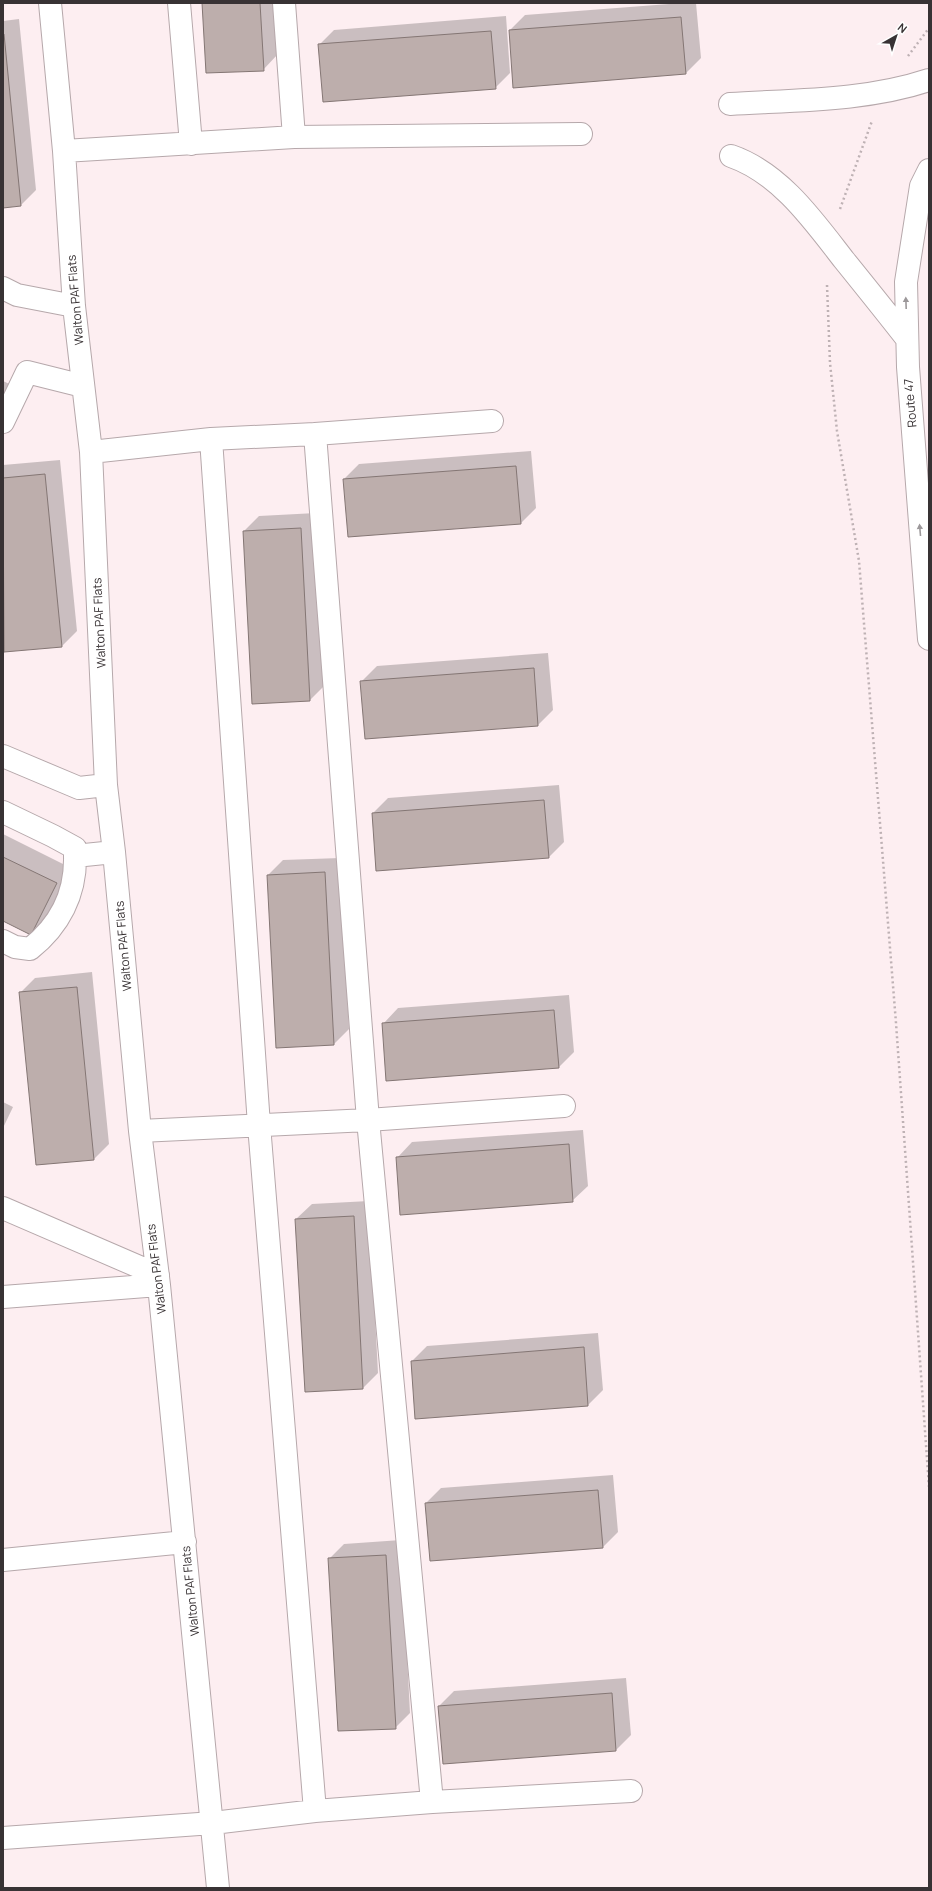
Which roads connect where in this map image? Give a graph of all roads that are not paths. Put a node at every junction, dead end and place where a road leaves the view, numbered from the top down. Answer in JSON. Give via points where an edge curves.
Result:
{"nodes":[{"id":1,"x":50,"y":3,"type":"edge"},
{"id":2,"x":179,"y":3,"type":"edge"},
{"id":3,"x":284,"y":3,"type":"edge"},
{"id":4,"x":929,"y":80,"type":"edge"},
{"id":5,"x":730,"y":104,"type":"dead end"},
{"id":6,"x":581,"y":134,"type":"dead end"},
{"id":7,"x":294,"y":137,"type":"junction"},
{"id":8,"x":191,"y":144,"type":"junction"},
{"id":9,"x":64,"y":151,"type":"junction"},
{"id":10,"x":731,"y":156,"type":"dead end"},
{"id":11,"x":929,"y":170,"type":"edge"},
{"id":12,"x":3,"y":288,"type":"edge"},
{"id":13,"x":74,"y":306,"type":"junction"},
{"id":14,"x":907,"y":339,"type":"junction"},
{"id":15,"x":83,"y":386,"type":"junction"},
{"id":16,"x":492,"y":421,"type":"dead end"},
{"id":17,"x":3,"y":422,"type":"edge"},
{"id":18,"x":316,"y":434,"type":"junction"},
{"id":19,"x":211,"y":439,"type":"junction"},
{"id":20,"x":91,"y":452,"type":"junction"},
{"id":21,"x":929,"y":639,"type":"edge"},
{"id":22,"x":3,"y":756,"type":"edge"},
{"id":23,"x":106,"y":785,"type":"junction"},
{"id":24,"x":3,"y":812,"type":"edge"},
{"id":25,"x":114,"y":852,"type":"junction"},
{"id":26,"x":75,"y":856,"type":"junction"},
{"id":27,"x":3,"y":941,"type":"edge"},
{"id":28,"x":564,"y":1106,"type":"dead end"},
{"id":29,"x":368,"y":1120,"type":"junction"},
{"id":30,"x":259,"y":1125,"type":"junction"},
{"id":31,"x":140,"y":1131,"type":"junction"},
{"id":32,"x":3,"y":1208,"type":"edge"},
{"id":33,"x":158,"y":1280,"type":"junction"},
{"id":34,"x":3,"y":1297,"type":"edge"},
{"id":35,"x":185,"y":1542,"type":"junction"},
{"id":36,"x":3,"y":1560,"type":"edge"},
{"id":37,"x":631,"y":1791,"type":"dead end"},
{"id":38,"x":432,"y":1802,"type":"junction"},
{"id":39,"x":315,"y":1811,"type":"junction"},
{"id":40,"x":213,"y":1823,"type":"junction"},
{"id":41,"x":3,"y":1838,"type":"edge"},
{"id":42,"x":218,"y":1888,"type":"edge"}],
"edges":[{"from":1,"to":9,"type":"street","name":"Walton PAF Flats"},
{"from":2,"to":8,"type":"street"},
{"from":3,"to":7,"type":"street"},
{"from":4,"to":5,"type":"street","via":[[911,86],[854,95]]},
{"from":6,"to":7,"type":"street"},
{"from":7,"to":8,"type":"street"},
{"from":8,"to":9,"type":"street"},
{"from":9,"to":13,"type":"street","name":"Walton PAF Flats"},
{"from":10,"to":14,"type":"street","via":[[756,167],[778,183],[833,246]]},
{"from":14,"to":11,"type":"street","name":"Route 47","one_way":true,"via":[[906,282],[921,186]]},
{"from":12,"to":13,"type":"street","via":[[17,295]]},
{"from":13,"to":15,"type":"street","name":"Walton PAF Flats"},
{"from":21,"to":14,"type":"street","name":"Route 47","one_way":true},
{"from":15,"to":17,"type":"street","via":[[28,372]]},
{"from":15,"to":20,"type":"street","name":"Walton PAF Flats"},
{"from":16,"to":18,"type":"street"},
{"from":18,"to":19,"type":"street"},
{"from":18,"to":29,"type":"street"},
{"from":19,"to":20,"type":"street"},
{"from":19,"to":30,"type":"street"},
{"from":20,"to":23,"type":"street","name":"Walton PAF Flats"},
{"from":22,"to":23,"type":"street","via":[[79,788]]},
{"from":23,"to":25,"type":"street","name":"Walton PAF Flats"},
{"from":24,"to":26,"type":"street","via":[[75,848]]},
{"from":25,"to":26,"type":"street"},
{"from":25,"to":31,"type":"street","name":"Walton PAF Flats"},
{"from":26,"to":27,"type":"street","via":[[76,865],[69,900],[46,936],[30,949],[15,947]]},
{"from":28,"to":29,"type":"street"},
{"from":29,"to":30,"type":"street"},
{"from":29,"to":38,"type":"street"},
{"from":30,"to":31,"type":"street"},
{"from":30,"to":39,"type":"street"},
{"from":31,"to":33,"type":"street","name":"Walton PAF Flats"},
{"from":32,"to":33,"type":"street"},
{"from":33,"to":34,"type":"street"},
{"from":33,"to":35,"type":"street","name":"Walton PAF Flats"},
{"from":35,"to":36,"type":"street"},
{"from":35,"to":40,"type":"street","name":"Walton PAF Flats"},
{"from":37,"to":38,"type":"street"},
{"from":38,"to":39,"type":"street"},
{"from":39,"to":40,"type":"street"},
{"from":40,"to":41,"type":"street"},
{"from":40,"to":42,"type":"street","name":"Walton PAF Flats"}]}
